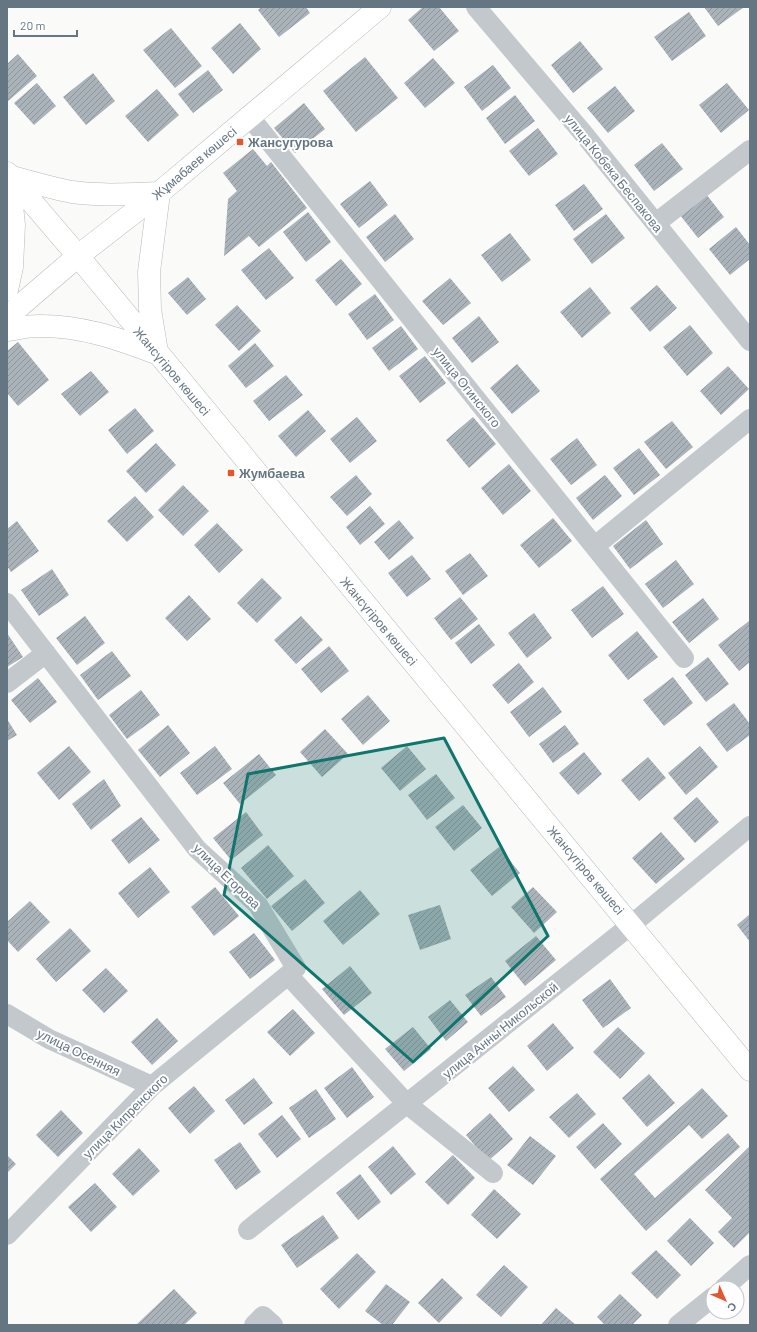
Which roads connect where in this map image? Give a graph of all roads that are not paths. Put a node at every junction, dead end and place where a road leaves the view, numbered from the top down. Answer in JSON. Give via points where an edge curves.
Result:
{"nodes":[{"id":1,"x":380,"y":7,"type":"edge"},
{"id":2,"x":476,"y":7,"type":"edge"},
{"id":3,"x":249,"y":116,"type":"junction"},
{"id":4,"x":750,"y":150,"type":"edge"},
{"id":5,"x":8,"y":174,"type":"edge"},
{"id":6,"x":159,"y":193,"type":"junction"},
{"id":7,"x":656,"y":223,"type":"junction"},
{"id":8,"x":78,"y":256,"type":"junction"},
{"id":9,"x":7,"y":290,"type":"edge"},
{"id":10,"x":7,"y":317,"type":"edge"},
{"id":11,"x":7,"y":330,"type":"edge"},
{"id":12,"x":750,"y":341,"type":"edge"},
{"id":13,"x":157,"y":353,"type":"junction"},
{"id":14,"x":750,"y":419,"type":"edge"},
{"id":15,"x":595,"y":546,"type":"junction"},
{"id":16,"x":8,"y":607,"type":"edge"},
{"id":17,"x":46,"y":653,"type":"junction"},
{"id":18,"x":684,"y":658,"type":"dead end"},
{"id":19,"x":7,"y":683,"type":"edge"},
{"id":20,"x":750,"y":826,"type":"edge"},
{"id":21,"x":631,"y":925,"type":"junction"},
{"id":22,"x":288,"y":975,"type":"junction"},
{"id":23,"x":7,"y":1014,"type":"edge"},
{"id":24,"x":750,"y":1070,"type":"edge"},
{"id":25,"x":152,"y":1086,"type":"junction"},
{"id":26,"x":407,"y":1104,"type":"junction"},
{"id":27,"x":493,"y":1173,"type":"dead end"},
{"id":28,"x":248,"y":1230,"type":"dead end"},
{"id":29,"x":7,"y":1235,"type":"edge"},
{"id":30,"x":750,"y":1265,"type":"edge"},
{"id":31,"x":733,"y":1280,"type":"edge"},
{"id":32,"x":705,"y":1303,"type":"edge"},
{"id":33,"x":678,"y":1325,"type":"edge"}],
"edges":[{"from":1,"to":3,"type":"main road","name":"Жұмабаев көшесі"},
{"from":2,"to":7,"type":"street","name":"улица Кобека Беспакова"},
{"from":3,"to":6,"type":"main road","name":"Жұмабаев көшесі"},
{"from":3,"to":15,"type":"street","name":"улица Огинского"},
{"from":4,"to":7,"type":"street"},
{"from":5,"to":6,"type":"main road","via":[[50,188],[74,192],[110,195]]},
{"from":5,"to":8,"type":"main road","name":"Жансүгіров көшесі"},
{"from":5,"to":9,"type":"main road","via":[[14,225],[12,268]]},
{"from":6,"to":8,"type":"main road","name":"Жұмабаев көшесі"},
{"from":6,"to":13,"type":"main road","via":[[149,272],[150,309]]},
{"from":7,"to":12,"type":"street","name":"улица Кобека Беспакова"},
{"from":8,"to":10,"type":"main road","name":"Жұмабаев көшесі"},
{"from":8,"to":13,"type":"main road","name":"Жансүгіров көшесі"},
{"from":11,"to":13,"type":"main road","via":[[37,326],[79,328]]},
{"from":13,"to":21,"type":"main road","name":"Жансүгіров көшесі"},
{"from":14,"to":15,"type":"street"},
{"from":15,"to":18,"type":"street","name":"улица Огинского"},
{"from":16,"to":17,"type":"street","name":"улица Егорова"},
{"from":17,"to":19,"type":"street"},
{"from":17,"to":22,"type":"street","name":"улица Егорова","via":[[197,849],[258,905],[296,968]]},
{"from":20,"to":21,"type":"street","name":"улица Анны Никольской"},
{"from":21,"to":24,"type":"main road","name":"Жансүгіров көшесі"},
{"from":21,"to":26,"type":"street","name":"улица Анны Никольской"},
{"from":22,"to":25,"type":"street","name":"улица Кипренского"},
{"from":22,"to":26,"type":"street"},
{"from":23,"to":25,"type":"street","name":"улица Осенняя","via":[[49,1039]]},
{"from":25,"to":29,"type":"street","name":"улица Кипренского"},
{"from":26,"to":27,"type":"street"},
{"from":26,"to":28,"type":"street","name":"улица Анны Никольской"},
{"from":30,"to":31,"type":"street"},
{"from":32,"to":33,"type":"street"}]}
